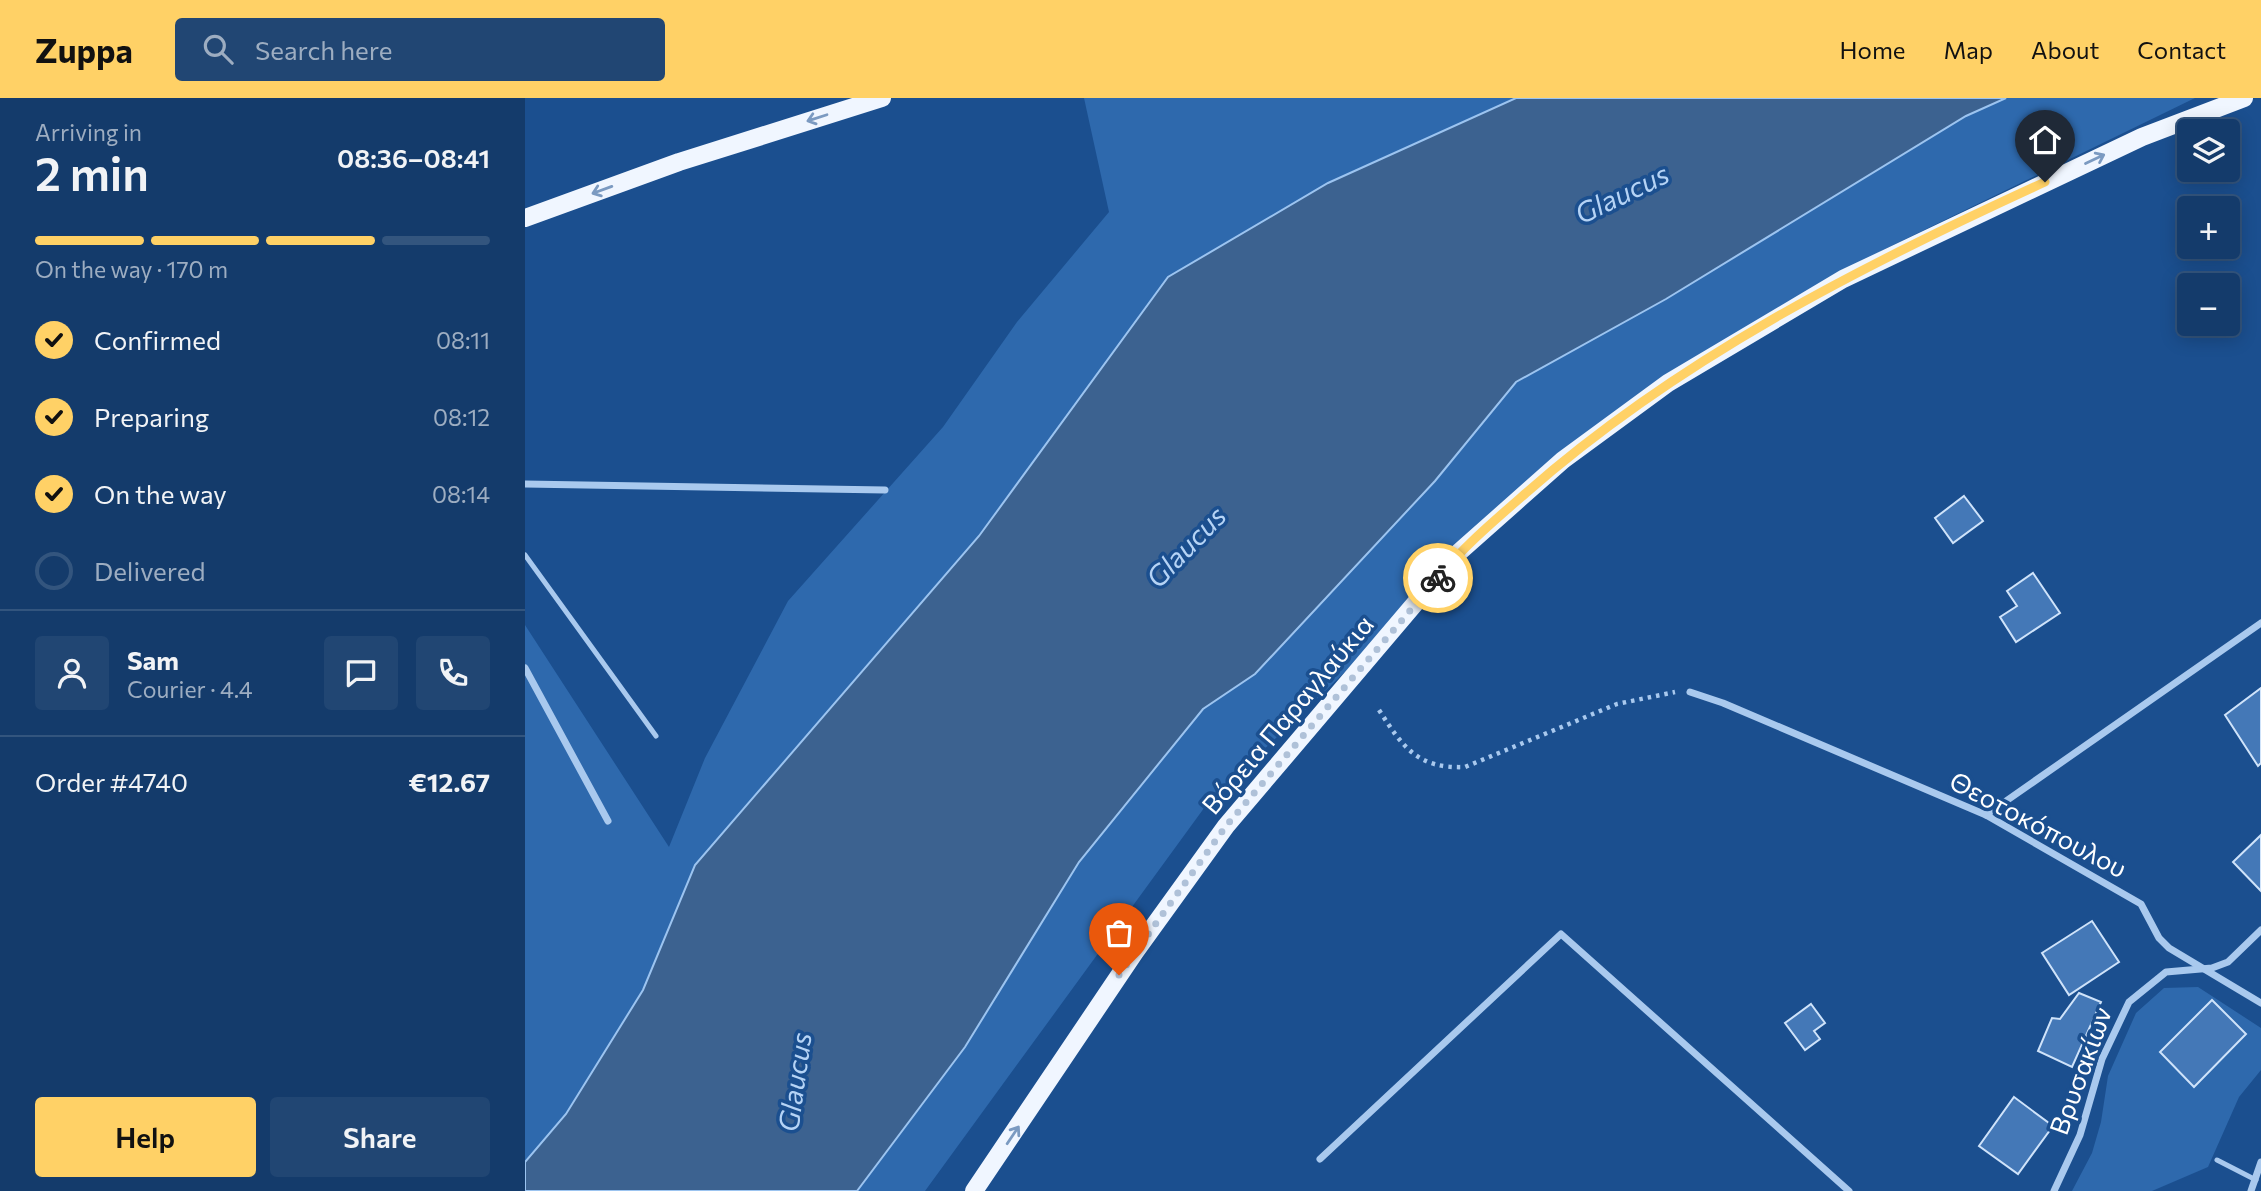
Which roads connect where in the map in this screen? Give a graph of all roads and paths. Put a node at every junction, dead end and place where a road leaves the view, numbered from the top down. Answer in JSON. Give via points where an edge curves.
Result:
{"nodes":[{"id":1,"x":883,"y":98,"type":"edge"},
{"id":2,"x":2244,"y":98,"type":"edge"},
{"id":3,"x":525,"y":218,"type":"edge"},
{"id":4,"x":525,"y":484,"type":"edge"},
{"id":5,"x":885,"y":490,"type":"dead end"},
{"id":6,"x":525,"y":555,"type":"edge"},
{"id":7,"x":2261,"y":623,"type":"edge"},
{"id":8,"x":525,"y":668,"type":"edge"},
{"id":9,"x":1690,"y":692,"type":"joint"},
{"id":10,"x":1379,"y":710,"type":"dead end"},
{"id":11,"x":656,"y":736,"type":"dead end"},
{"id":12,"x":1986,"y":815,"type":"junction"},
{"id":13,"x":608,"y":821,"type":"dead end"},
{"id":14,"x":2261,"y":930,"type":"edge"},
{"id":15,"x":2201,"y":970,"type":"junction"},
{"id":16,"x":2261,"y":1003,"type":"edge"},
{"id":17,"x":1320,"y":1159,"type":"dead end"},
{"id":18,"x":2217,"y":1160,"type":"dead end"},
{"id":19,"x":2261,"y":1162,"type":"edge"},
{"id":20,"x":2256,"y":1180,"type":"junction"},
{"id":21,"x":974,"y":1191,"type":"edge"},
{"id":22,"x":1849,"y":1191,"type":"edge"},
{"id":23,"x":2054,"y":1191,"type":"edge"},
{"id":24,"x":2251,"y":1191,"type":"edge"}],
"edges":[{"from":1,"to":3,"type":"main road","one_way":true,"via":[[679,162]]},
{"from":21,"to":2,"type":"main road","name":"Βόρεια Παραγλαύκια","one_way":true,"via":[[1226,826],[1457,554],[1563,460],[1668,383],[1843,279],[2142,137]]},
{"from":4,"to":5,"type":"street"},
{"from":6,"to":11,"type":"lane"},
{"from":7,"to":12,"type":"street"},
{"from":8,"to":13,"type":"street"},
{"from":9,"to":10,"type":"path","via":[[1667,692],[1617,705],[1465,767],[1446,768],[1405,750]]},
{"from":9,"to":12,"type":"street","name":"Θεοτοκόπουλου"},
{"from":12,"to":15,"type":"street","name":"Θεοτοκόπουλου","via":[[2141,904],[2159,938]]},
{"from":14,"to":15,"type":"street","name":"Βρυσακίων","via":[[2228,962]]},
{"from":15,"to":16,"type":"street","name":"Θεοτοκόπουλου"},
{"from":15,"to":23,"type":"street","name":"Βρυσακίων","via":[[2160,974],[2129,1002],[2102,1059],[2072,1156]]},
{"from":17,"to":22,"type":"street","via":[[1561,934]]},
{"from":18,"to":20,"type":"lane"},
{"from":19,"to":20,"type":"street"},
{"from":20,"to":24,"type":"street"}]}
